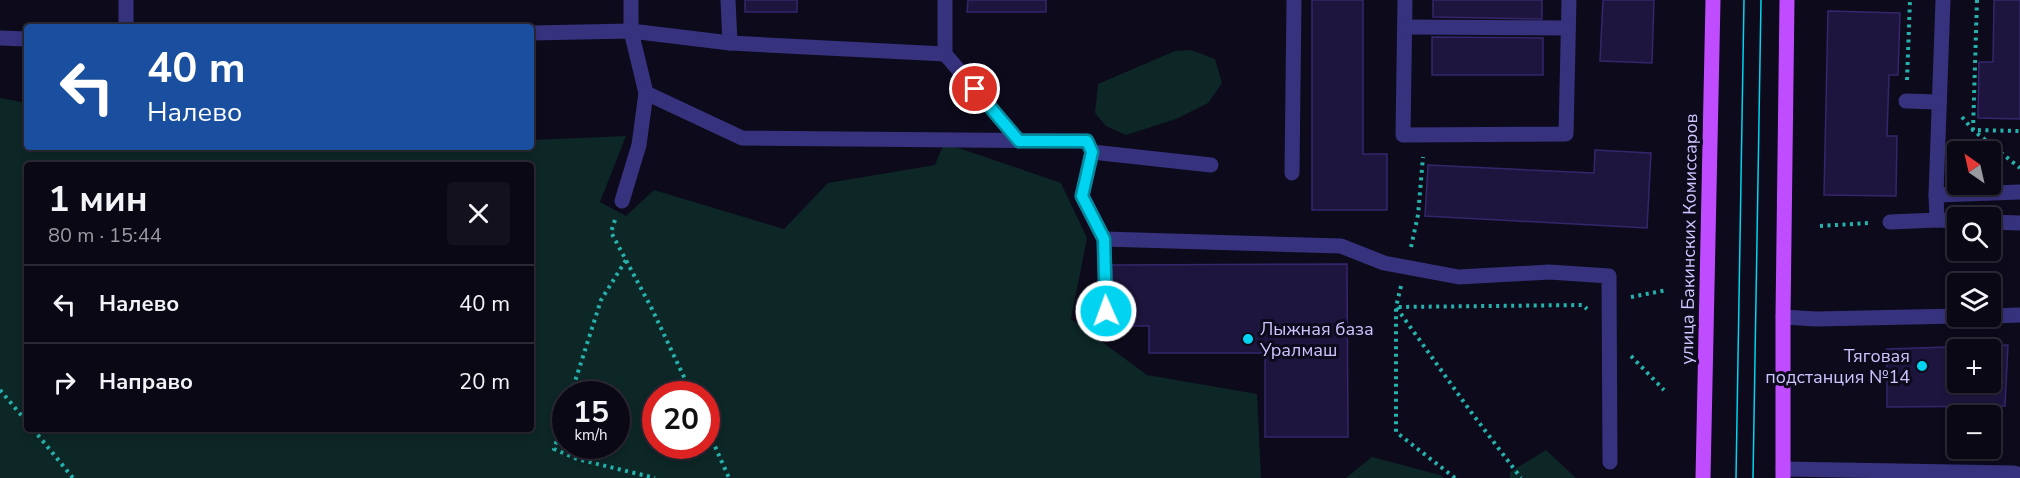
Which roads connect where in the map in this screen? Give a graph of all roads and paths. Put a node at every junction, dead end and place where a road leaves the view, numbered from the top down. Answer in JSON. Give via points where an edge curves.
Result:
{"nodes":[{"id":1,"x":126,"y":0,"type":"edge"},
{"id":2,"x":631,"y":0,"type":"edge"},
{"id":3,"x":728,"y":0,"type":"edge"},
{"id":4,"x":945,"y":0,"type":"edge"},
{"id":5,"x":1294,"y":0,"type":"edge"},
{"id":6,"x":1405,"y":0,"type":"edge"},
{"id":7,"x":1569,"y":0,"type":"edge"},
{"id":8,"x":1713,"y":0,"type":"edge"},
{"id":9,"x":1787,"y":0,"type":"edge"},
{"id":10,"x":1910,"y":0,"type":"edge"},
{"id":11,"x":1943,"y":0,"type":"edge"},
{"id":12,"x":1977,"y":0,"type":"edge"},
{"id":13,"x":126,"y":24,"type":"edge"},
{"id":14,"x":1405,"y":27,"type":"junction"},
{"id":15,"x":1568,"y":28,"type":"junction"},
{"id":16,"x":631,"y":31,"type":"junction"},
{"id":17,"x":534,"y":33,"type":"edge"},
{"id":18,"x":0,"y":38,"type":"edge"},
{"id":19,"x":24,"y":39,"type":"edge"},
{"id":20,"x":730,"y":43,"type":"junction"},
{"id":21,"x":945,"y":54,"type":"junction"},
{"id":22,"x":646,"y":93,"type":"junction"},
{"id":23,"x":1940,"y":97,"type":"junction"},
{"id":24,"x":1906,"y":101,"type":"joint"},
{"id":25,"x":1973,"y":130,"type":"junction"},
{"id":26,"x":2020,"y":131,"type":"edge"},
{"id":27,"x":1424,"y":135,"type":"junction"},
{"id":28,"x":1019,"y":141,"type":"junction"},
{"id":29,"x":1092,"y":152,"type":"junction"},
{"id":30,"x":1212,"y":165,"type":"dead end"},
{"id":31,"x":2020,"y":168,"type":"edge"},
{"id":32,"x":1292,"y":173,"type":"dead end"},
{"id":33,"x":2020,"y":192,"type":"edge"},
{"id":34,"x":1936,"y":195,"type":"junction"},
{"id":35,"x":622,"y":201,"type":"joint"},
{"id":36,"x":1937,"y":220,"type":"junction"},
{"id":37,"x":1947,"y":220,"type":"edge"},
{"id":38,"x":1890,"y":222,"type":"joint"},
{"id":39,"x":2001,"y":222,"type":"edge"},
{"id":40,"x":2020,"y":223,"type":"edge"},
{"id":41,"x":1820,"y":226,"type":"dead end"},
{"id":42,"x":1104,"y":239,"type":"junction"},
{"id":43,"x":626,"y":260,"type":"junction"},
{"id":44,"x":1406,"y":267,"type":"junction"},
{"id":45,"x":1396,"y":307,"type":"junction"},
{"id":46,"x":1106,"y":311,"type":"dead end"},
{"id":47,"x":2020,"y":315,"type":"edge"},
{"id":48,"x":1947,"y":316,"type":"edge"},
{"id":49,"x":2001,"y":316,"type":"edge"},
{"id":50,"x":1783,"y":317,"type":"junction"},
{"id":51,"x":1609,"y":333,"type":"junction"},
{"id":52,"x":576,"y":381,"type":"edge"},
{"id":53,"x":686,"y":381,"type":"edge"},
{"id":54,"x":0,"y":390,"type":"edge"},
{"id":55,"x":1664,"y":390,"type":"dead end"},
{"id":56,"x":24,"y":418,"type":"edge"},
{"id":57,"x":35,"y":432,"type":"edge"},
{"id":58,"x":720,"y":458,"type":"edge"},
{"id":59,"x":577,"y":459,"type":"edge"},
{"id":60,"x":1610,"y":462,"type":"dead end"},
{"id":61,"x":1783,"y":474,"type":"edge"},
{"id":62,"x":2020,"y":475,"type":"edge"},
{"id":63,"x":73,"y":478,"type":"edge"},
{"id":64,"x":655,"y":478,"type":"edge"},
{"id":65,"x":729,"y":478,"type":"edge"},
{"id":66,"x":1455,"y":478,"type":"edge"},
{"id":67,"x":1521,"y":478,"type":"edge"},
{"id":68,"x":1703,"y":478,"type":"edge"}],
"edges":[{"from":1,"to":13,"type":"street"},
{"from":2,"to":16,"type":"street"},
{"from":3,"to":20,"type":"street"},
{"from":4,"to":21,"type":"street"},
{"from":5,"to":32,"type":"street"},
{"from":6,"to":14,"type":"street"},
{"from":7,"to":15,"type":"street"},
{"from":8,"to":68,"type":"main road","name":"улица Бакинских Комиссаров"},
{"from":9,"to":50,"type":"main road"},
{"from":10,"to":24,"type":"path"},
{"from":11,"to":23,"type":"street"},
{"from":12,"to":25,"type":"path"},
{"from":14,"to":15,"type":"street"},
{"from":14,"to":27,"type":"street","via":[[1403,135]]},
{"from":15,"to":27,"type":"street","via":[[1566,134]]},
{"from":16,"to":17,"type":"street"},
{"from":16,"to":20,"type":"street"},
{"from":16,"to":22,"type":"street"},
{"from":18,"to":19,"type":"street"},
{"from":20,"to":21,"type":"street"},
{"from":21,"to":28,"type":"street"},
{"from":22,"to":28,"type":"street","via":[[742,138]]},
{"from":22,"to":35,"type":"street","via":[[639,145]]},
{"from":23,"to":24,"type":"street"},
{"from":23,"to":25,"type":"path"},
{"from":23,"to":34,"type":"street"},
{"from":25,"to":26,"type":"path"},
{"from":25,"to":31,"type":"path"},
{"from":27,"to":44,"type":"path","via":[[1418,214]]},
{"from":28,"to":29,"type":"street","via":[[1087,141]]},
{"from":29,"to":30,"type":"street"},
{"from":29,"to":42,"type":"street","via":[[1082,196]]},
{"from":33,"to":34,"type":"street"},
{"from":34,"to":36,"type":"street"},
{"from":35,"to":43,"type":"path","via":[[611,232]]},
{"from":36,"to":37,"type":"street"},
{"from":36,"to":38,"type":"street"},
{"from":38,"to":41,"type":"path"},
{"from":39,"to":40,"type":"street"},
{"from":42,"to":44,"type":"street","via":[[1341,246]]},
{"from":42,"to":46,"type":"street"},
{"from":43,"to":52,"type":"path","via":[[601,300]]},
{"from":43,"to":53,"type":"path"},
{"from":44,"to":45,"type":"path"},
{"from":44,"to":51,"type":"street","via":[[1459,277],[1549,272],[1609,276]]},
{"from":45,"to":51,"type":"path","via":[[1583,305]]},
{"from":45,"to":66,"type":"path","via":[[1396,432]]},
{"from":45,"to":67,"type":"path"},
{"from":47,"to":49,"type":"street"},
{"from":48,"to":50,"type":"street"},
{"from":50,"to":61,"type":"main road"},
{"from":51,"to":55,"type":"path"},
{"from":51,"to":60,"type":"street"},
{"from":54,"to":56,"type":"path"},
{"from":57,"to":63,"type":"path"},
{"from":58,"to":65,"type":"path"},
{"from":59,"to":64,"type":"path"},
{"from":61,"to":62,"type":"street"}]}
